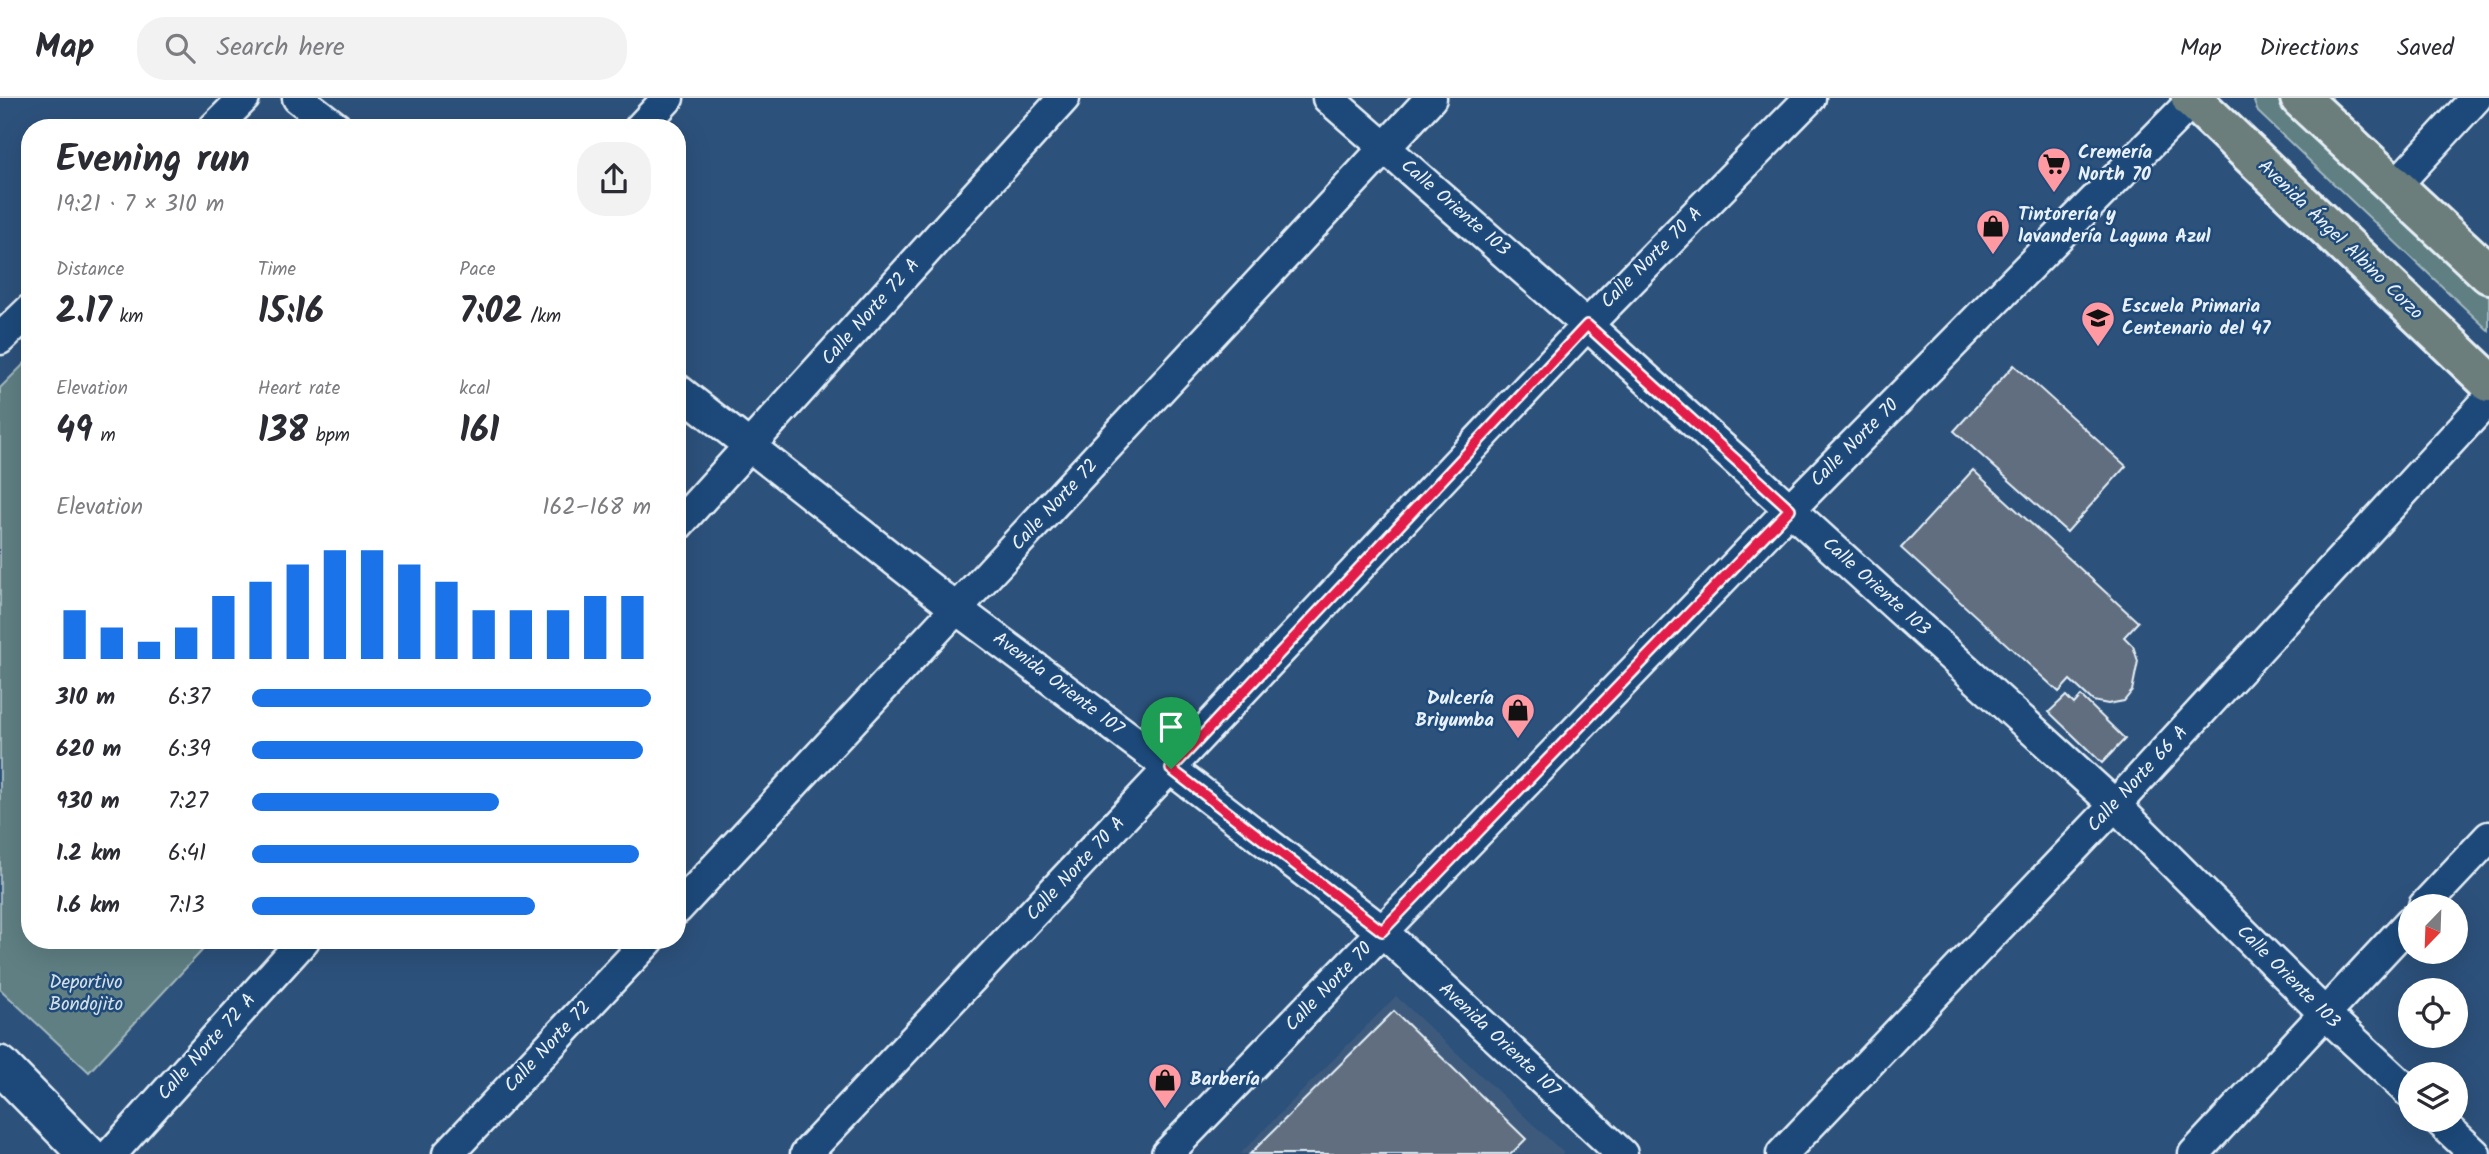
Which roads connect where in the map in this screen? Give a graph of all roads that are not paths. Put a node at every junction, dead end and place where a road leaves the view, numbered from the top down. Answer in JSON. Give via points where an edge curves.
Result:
{"nodes":[{"id":1,"x":244,"y":98,"type":"edge"},
{"id":2,"x":298,"y":98,"type":"edge"},
{"id":3,"x":668,"y":98,"type":"edge"},
{"id":4,"x":1064,"y":98,"type":"edge"},
{"id":5,"x":1328,"y":98,"type":"edge"},
{"id":6,"x":1431,"y":98,"type":"edge"},
{"id":7,"x":1810,"y":98,"type":"edge"},
{"id":8,"x":2300,"y":98,"type":"edge"},
{"id":9,"x":2476,"y":98,"type":"edge"},
{"id":10,"x":2193,"y":99,"type":"edge"},
{"id":11,"x":223,"y":119,"type":"edge"},
{"id":12,"x":325,"y":119,"type":"edge"},
{"id":13,"x":648,"y":119,"type":"edge"},
{"id":14,"x":1385,"y":147,"type":"junction"},
{"id":15,"x":2396,"y":186,"type":"junction"},
{"id":16,"x":2489,"y":274,"type":"edge"},
{"id":17,"x":21,"y":319,"type":"edge"},
{"id":18,"x":1587,"y":325,"type":"junction"},
{"id":19,"x":0,"y":339,"type":"edge"},
{"id":20,"x":2489,"y":382,"type":"edge"},
{"id":21,"x":686,"y":396,"type":"edge"},
{"id":22,"x":2489,"y":399,"type":"edge"},
{"id":23,"x":751,"y":445,"type":"junction"},
{"id":24,"x":1790,"y":509,"type":"junction"},
{"id":25,"x":686,"y":516,"type":"edge"},
{"id":26,"x":958,"y":610,"type":"junction"},
{"id":27,"x":1171,"y":769,"type":"junction"},
{"id":28,"x":2115,"y":805,"type":"junction"},
{"id":29,"x":2489,"y":837,"type":"edge"},
{"id":30,"x":2435,"y":894,"type":"edge"},
{"id":31,"x":686,"y":899,"type":"edge"},
{"id":32,"x":1382,"y":931,"type":"junction"},
{"id":33,"x":2398,"y":935,"type":"edge"},
{"id":34,"x":296,"y":949,"type":"edge"},
{"id":35,"x":641,"y":949,"type":"edge"},
{"id":36,"x":2325,"y":1014,"type":"junction"},
{"id":37,"x":0,"y":1065,"type":"edge"},
{"id":38,"x":2398,"y":1082,"type":"edge"},
{"id":39,"x":2452,"y":1132,"type":"edge"},
{"id":40,"x":87,"y":1154,"type":"edge"},
{"id":41,"x":111,"y":1154,"type":"edge"},
{"id":42,"x":448,"y":1154,"type":"edge"},
{"id":43,"x":806,"y":1154,"type":"edge"},
{"id":44,"x":1167,"y":1154,"type":"edge"},
{"id":45,"x":1622,"y":1154,"type":"edge"},
{"id":46,"x":1782,"y":1154,"type":"edge"},
{"id":47,"x":2194,"y":1154,"type":"edge"},
{"id":48,"x":2475,"y":1154,"type":"edge"}],
"edges":[{"from":1,"to":11,"type":"street"},
{"from":2,"to":12,"type":"street"},
{"from":3,"to":13,"type":"street"},
{"from":4,"to":23,"type":"street","name":"Calle Norte 72 A"},
{"from":5,"to":14,"type":"street","name":"Calle Oriente 103"},
{"from":6,"to":14,"type":"street","name":"Calle Norte 72"},
{"from":7,"to":18,"type":"street","name":"Calle Norte 70 A"},
{"from":8,"to":15,"type":"main road"},
{"from":9,"to":15,"type":"street"},
{"from":10,"to":20,"type":"main road","name":"Avenida Ángel Albino Corzo"},
{"from":10,"to":24,"type":"street","name":"Calle Norte 70"},
{"from":14,"to":18,"type":"street","name":"Calle Oriente 103"},
{"from":14,"to":26,"type":"street","name":"Calle Norte 72"},
{"from":15,"to":16,"type":"main road"},
{"from":17,"to":19,"type":"street"},
{"from":18,"to":24,"type":"street","name":"Calle Oriente 103"},
{"from":18,"to":27,"type":"street","name":"Calle Norte 70 A"},
{"from":21,"to":23,"type":"street","name":"Avenida Oriente 107"},
{"from":22,"to":28,"type":"street","name":"Calle Norte 66 A"},
{"from":23,"to":25,"type":"street","name":"Calle Norte 72 A"},
{"from":23,"to":26,"type":"street","name":"Avenida Oriente 107"},
{"from":24,"to":28,"type":"street","name":"Calle Oriente 103"},
{"from":24,"to":32,"type":"street","name":"Calle Norte 70"},
{"from":26,"to":27,"type":"street","name":"Avenida Oriente 107"},
{"from":26,"to":31,"type":"street","name":"Calle Norte 72"},
{"from":27,"to":32,"type":"street","name":"Avenida Oriente 107"},
{"from":27,"to":43,"type":"street","name":"Calle Norte 70 A"},
{"from":28,"to":36,"type":"street","name":"Calle Oriente 103"},
{"from":28,"to":46,"type":"street","name":"Calle Norte 66 A"},
{"from":29,"to":30,"type":"street"},
{"from":32,"to":44,"type":"street","name":"Calle Norte 70"},
{"from":32,"to":45,"type":"street","name":"Avenida Oriente 107"},
{"from":33,"to":36,"type":"street"},
{"from":34,"to":41,"type":"street","name":"Calle Norte 72 A"},
{"from":35,"to":42,"type":"street","name":"Calle Norte 72"},
{"from":36,"to":38,"type":"street","name":"Calle Oriente 103"},
{"from":36,"to":47,"type":"street"},
{"from":37,"to":40,"type":"street"},
{"from":39,"to":48,"type":"street"}]}
